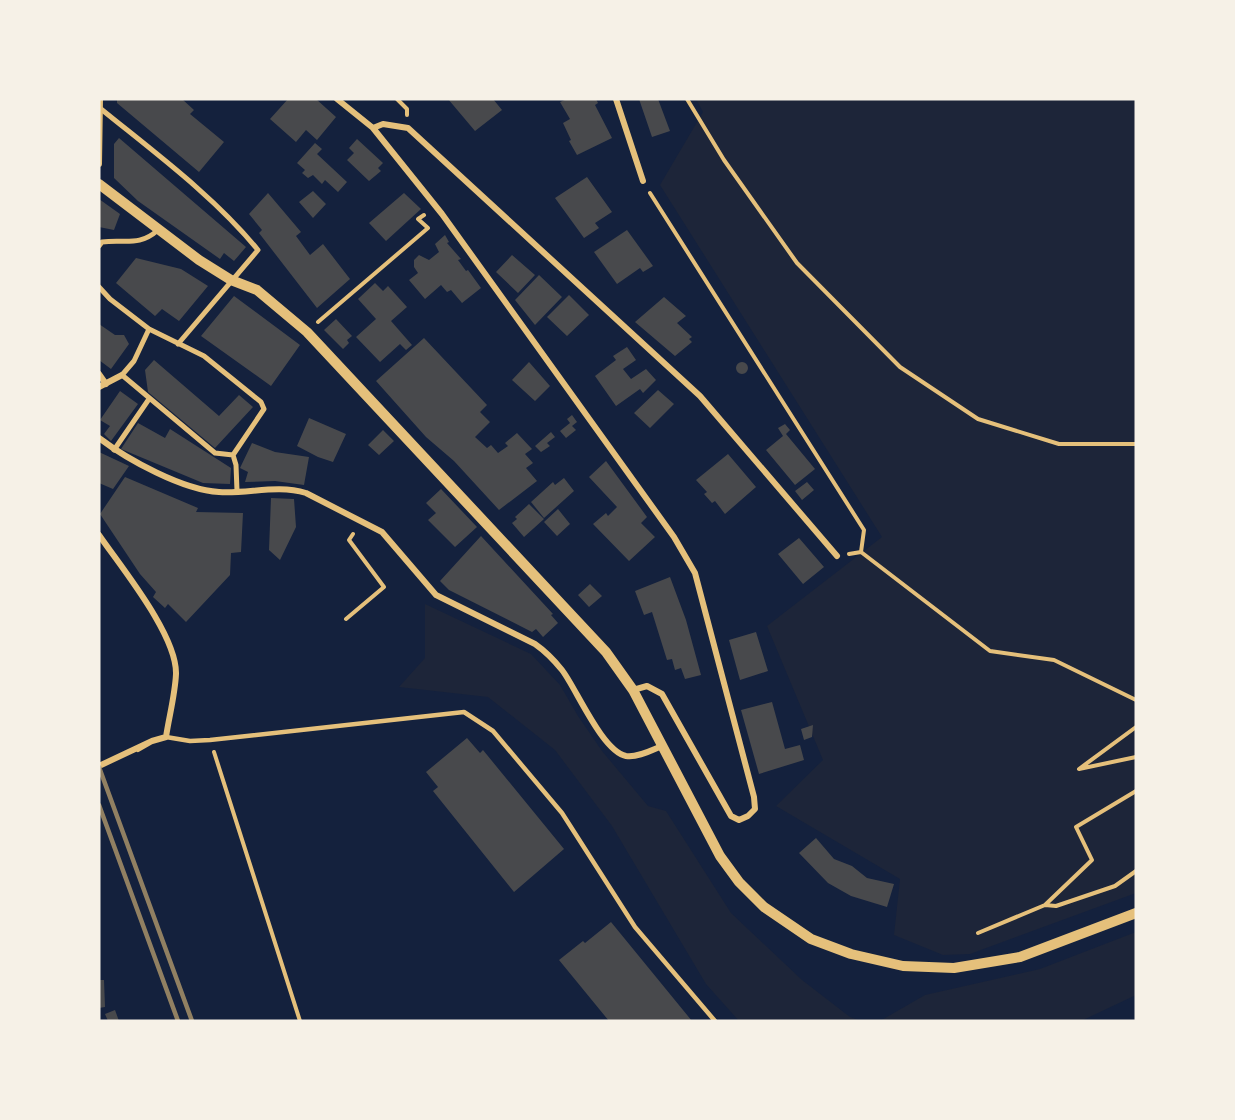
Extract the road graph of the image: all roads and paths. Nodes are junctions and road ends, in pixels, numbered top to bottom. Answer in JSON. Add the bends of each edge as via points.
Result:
{"nodes":[{"id":1,"x":100,"y":99,"type":"edge"},
{"id":2,"x":337,"y":99,"type":"edge"},
{"id":3,"x":616,"y":99,"type":"edge"},
{"id":4,"x":687,"y":99,"type":"edge"},
{"id":5,"x":101,"y":109,"type":"junction"},
{"id":6,"x":373,"y":128,"type":"junction"},
{"id":7,"x":99,"y":164,"type":"edge"},
{"id":8,"x":643,"y":182,"type":"joint"},
{"id":9,"x":99,"y":184,"type":"edge"},
{"id":10,"x":442,"y":214,"type":"junction"},
{"id":11,"x":158,"y":230,"type":"junction"},
{"id":12,"x":99,"y":246,"type":"edge"},
{"id":13,"x":231,"y":279,"type":"junction"},
{"id":14,"x":99,"y":287,"type":"edge"},
{"id":15,"x":149,"y":329,"type":"junction"},
{"id":16,"x":307,"y":332,"type":"junction"},
{"id":17,"x":178,"y":344,"type":"junction"},
{"id":18,"x":99,"y":374,"type":"edge"},
{"id":19,"x":122,"y":375,"type":"junction"},
{"id":20,"x":106,"y":384,"type":"junction"},
{"id":21,"x":99,"y":387,"type":"edge"},
{"id":22,"x":149,"y":399,"type":"junction"},
{"id":23,"x":99,"y":438,"type":"edge"},
{"id":24,"x":1136,"y":444,"type":"edge"},
{"id":25,"x":114,"y":450,"type":"junction"},
{"id":26,"x":233,"y":455,"type":"junction"},
{"id":27,"x":237,"y":491,"type":"junction"},
{"id":28,"x":99,"y":535,"type":"edge"},
{"id":29,"x":349,"y":540,"type":"dead end"},
{"id":30,"x":861,"y":552,"type":"junction"},
{"id":31,"x":837,"y":556,"type":"joint"},
{"id":32,"x":346,"y":619,"type":"dead end"},
{"id":33,"x":633,"y":690,"type":"junction"},
{"id":34,"x":1136,"y":700,"type":"edge"},
{"id":35,"x":1136,"y":727,"type":"edge"},
{"id":36,"x":166,"y":737,"type":"junction"},
{"id":37,"x":210,"y":740,"type":"junction"},
{"id":38,"x":152,"y":741,"type":"junction"},
{"id":39,"x":662,"y":746,"type":"junction"},
{"id":40,"x":138,"y":749,"type":"dead end"},
{"id":41,"x":1136,"y":757,"type":"edge"},
{"id":42,"x":99,"y":766,"type":"edge"},
{"id":43,"x":1136,"y":791,"type":"edge"},
{"id":44,"x":1136,"y":871,"type":"edge"},
{"id":45,"x":1045,"y":905,"type":"junction"},
{"id":46,"x":1136,"y":913,"type":"edge"},
{"id":47,"x":978,"y":933,"type":"dead end"},
{"id":48,"x":300,"y":1021,"type":"edge"},
{"id":49,"x":715,"y":1021,"type":"edge"}],
"edges":[{"from":1,"to":5,"type":"street"},
{"from":2,"to":6,"type":"street"},
{"from":3,"to":8,"type":"street"},
{"from":4,"to":24,"type":"path","via":[[724,160],[797,263],[900,367],[978,419],[1059,444]]},
{"from":5,"to":7,"type":"street"},
{"from":5,"to":13,"type":"street","via":[[238,226],[258,250]]},
{"from":6,"to":10,"type":"street"},
{"from":6,"to":31,"type":"street","via":[[383,124],[408,128],[700,396]]},
{"from":8,"to":30,"type":"path","via":[[864,530]]},
{"from":9,"to":11,"type":"street"},
{"from":10,"to":16,"type":"path","via":[[435,220],[428,212],[418,219],[428,228]]},
{"from":10,"to":33,"type":"street","via":[[674,537],[695,573],[754,797],[755,809],[748,816],[739,820],[731,816],[662,694],[647,686]]},
{"from":11,"to":12,"type":"street","via":[[148,239],[102,242]]},
{"from":11,"to":13,"type":"street"},
{"from":13,"to":16,"type":"street","via":[[257,290]]},
{"from":13,"to":17,"type":"street"},
{"from":14,"to":15,"type":"street"},
{"from":15,"to":17,"type":"street"},
{"from":15,"to":19,"type":"street","via":[[134,361]]},
{"from":16,"to":33,"type":"street","via":[[606,652]]},
{"from":17,"to":26,"type":"street","via":[[204,356],[261,402],[264,409]]},
{"from":18,"to":20,"type":"street"},
{"from":19,"to":20,"type":"street"},
{"from":19,"to":22,"type":"street"},
{"from":20,"to":21,"type":"street"},
{"from":22,"to":25,"type":"street"},
{"from":22,"to":26,"type":"street","via":[[215,453]]},
{"from":23,"to":25,"type":"street"},
{"from":25,"to":27,"type":"street","via":[[153,471],[199,488]]},
{"from":26,"to":27,"type":"street"},
{"from":27,"to":39,"type":"street","via":[[293,489],[382,532],[436,595],[547,653],[563,671],[596,727],[616,749],[626,756]]},
{"from":28,"to":36,"type":"street","via":[[171,646],[176,673]]},
{"from":29,"to":32,"type":"path","via":[[384,587]]},
{"from":30,"to":31,"type":"path"},
{"from":30,"to":34,"type":"path","via":[[990,651],[1054,660]]},
{"from":33,"to":39,"type":"street"},
{"from":35,"to":41,"type":"path","via":[[1079,769]]},
{"from":36,"to":37,"type":"lane"},
{"from":36,"to":38,"type":"street"},
{"from":37,"to":48,"type":"path"},
{"from":37,"to":49,"type":"lane","via":[[464,712],[493,731],[562,813],[635,927]]},
{"from":38,"to":40,"type":"street"},
{"from":38,"to":42,"type":"street"},
{"from":39,"to":46,"type":"street","via":[[720,856],[739,882],[764,907],[811,939],[851,954],[903,966],[954,968],[988,964],[1020,957]]},
{"from":43,"to":45,"type":"path","via":[[1076,827],[1092,860]]},
{"from":44,"to":45,"type":"path","via":[[1114,886],[1056,906]]},
{"from":45,"to":47,"type":"path"}]}
